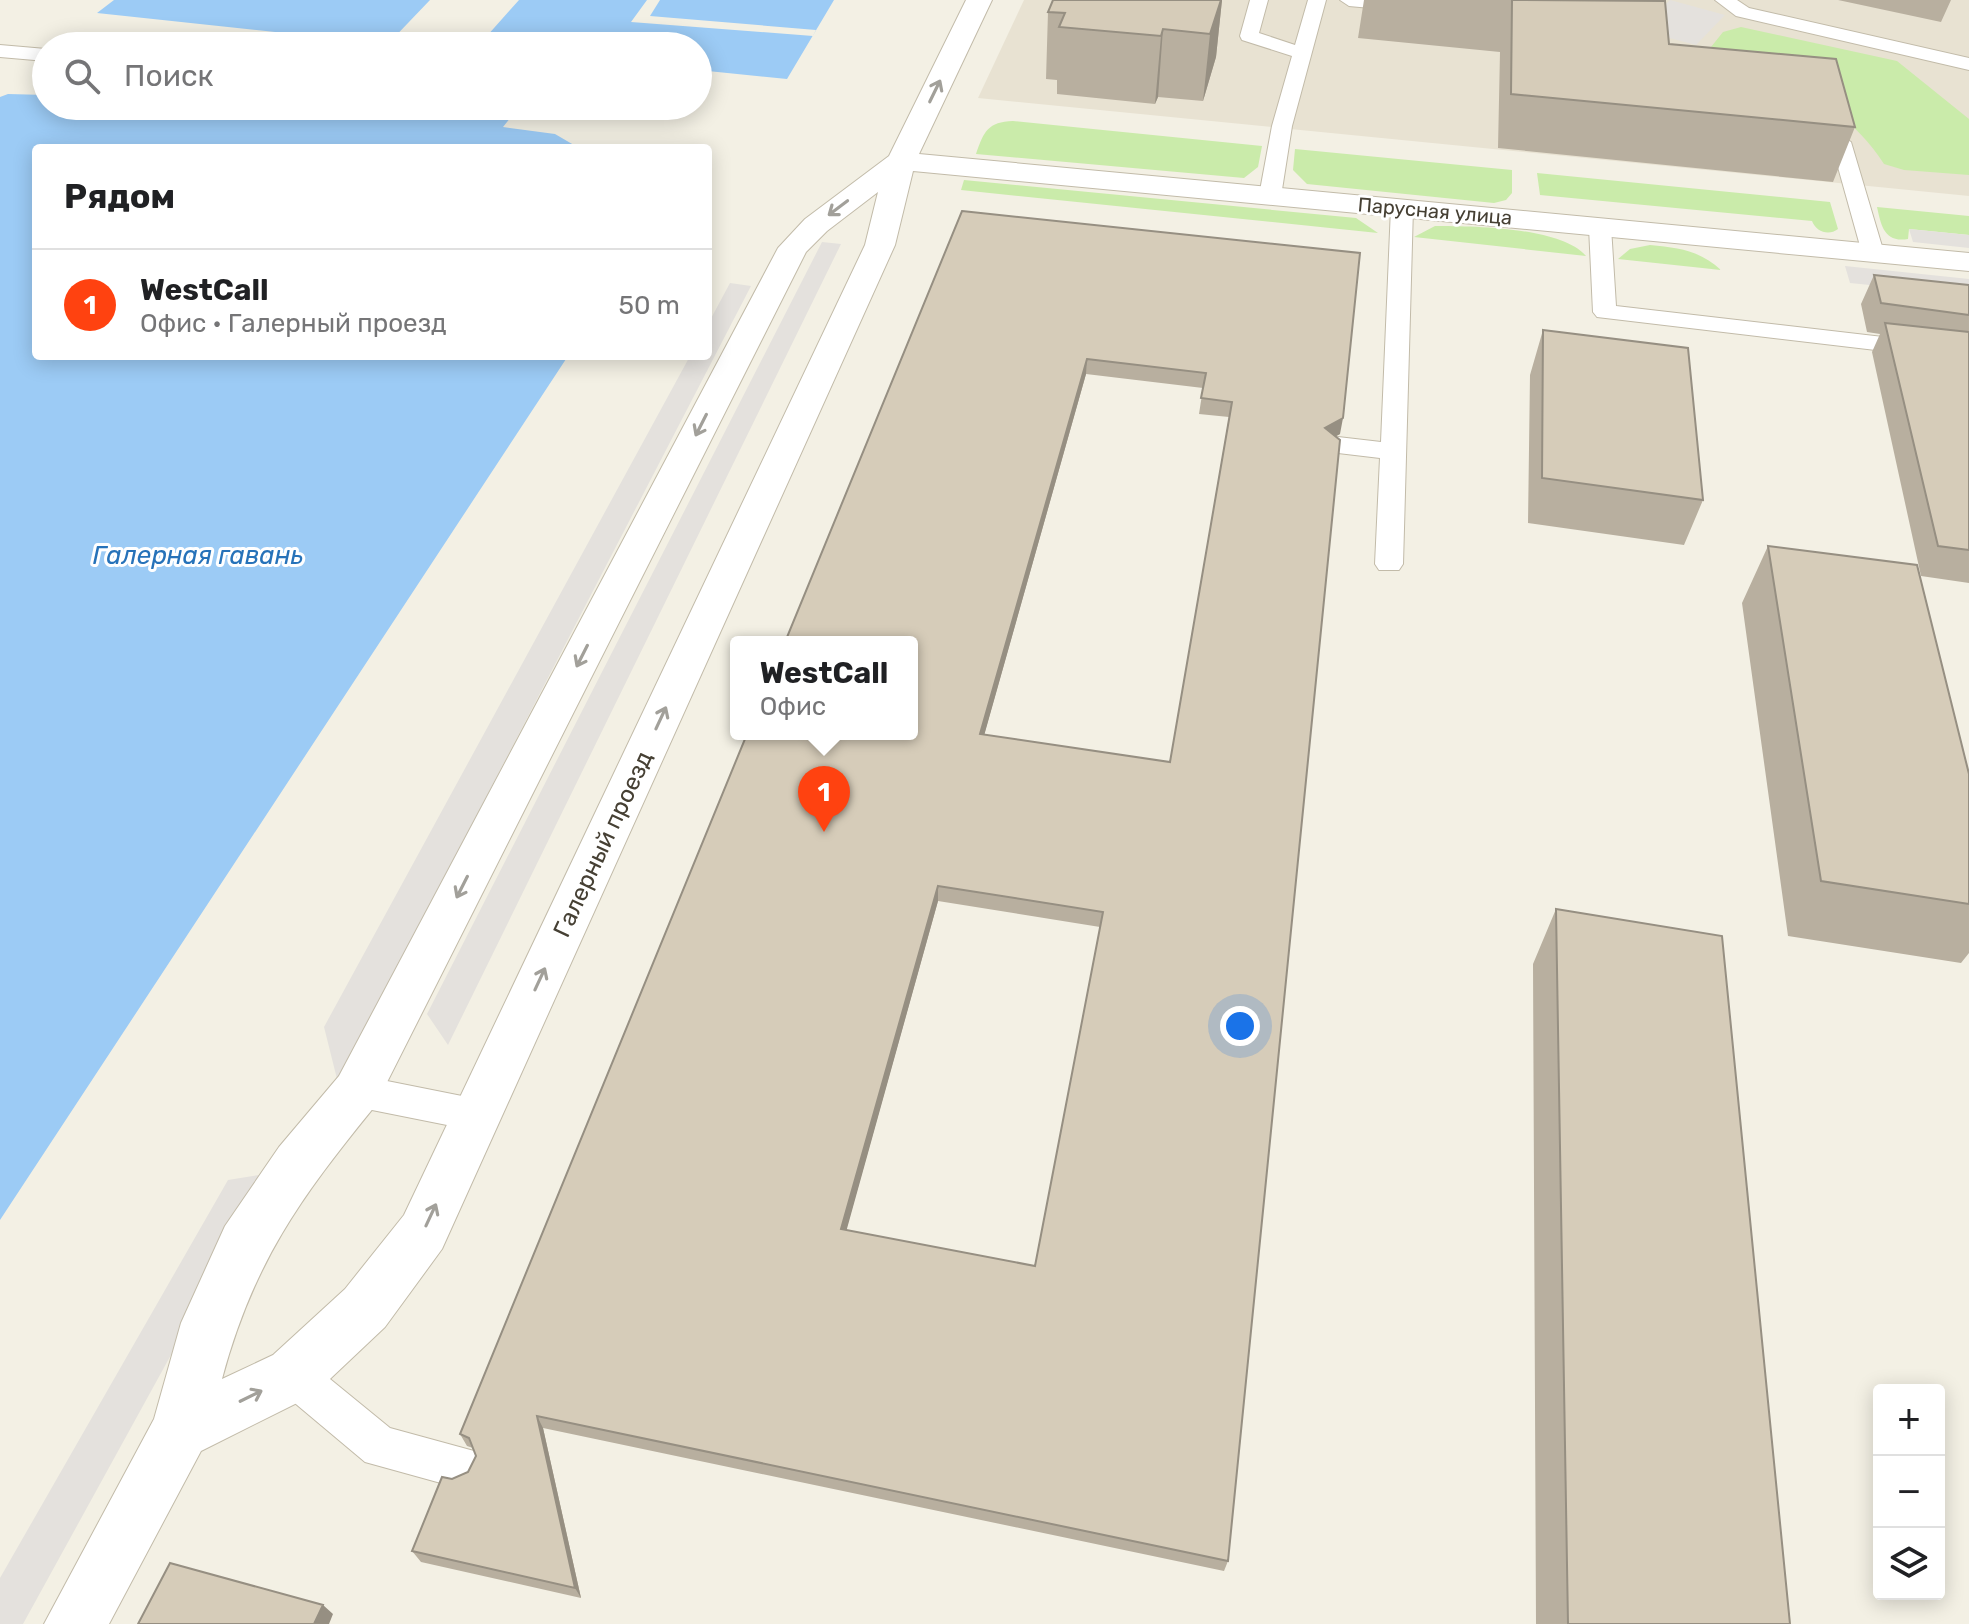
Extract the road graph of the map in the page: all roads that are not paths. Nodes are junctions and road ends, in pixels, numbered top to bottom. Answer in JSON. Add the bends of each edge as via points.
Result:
{"nodes":[{"id":1,"x":979,"y":0,"type":"edge"},
{"id":2,"x":1259,"y":0,"type":"edge"},
{"id":3,"x":1317,"y":0,"type":"edge"},
{"id":4,"x":1349,"y":0,"type":"edge"},
{"id":5,"x":1436,"y":0,"type":"edge"},
{"id":6,"x":1724,"y":0,"type":"edge"},
{"id":7,"x":0,"y":51,"type":"edge"},
{"id":8,"x":32,"y":54,"type":"edge"},
{"id":9,"x":1304,"y":54,"type":"junction"},
{"id":10,"x":1963,"y":72,"type":"edge"},
{"id":11,"x":1841,"y":142,"type":"edge"},
{"id":12,"x":901,"y":161,"type":"junction"},
{"id":13,"x":1270,"y":196,"type":"junction"},
{"id":14,"x":1402,"y":208,"type":"junction"},
{"id":15,"x":1600,"y":227,"type":"junction"},
{"id":16,"x":1873,"y":253,"type":"junction"},
{"id":17,"x":1969,"y":262,"type":"edge"},
{"id":18,"x":1969,"y":354,"type":"edge"},
{"id":19,"x":1338,"y":445,"type":"edge"},
{"id":20,"x":1393,"y":452,"type":"junction"},
{"id":21,"x":1389,"y":564,"type":"dead end"},
{"id":22,"x":357,"y":1091,"type":"junction"},
{"id":23,"x":477,"y":1115,"type":"junction"},
{"id":24,"x":293,"y":1375,"type":"junction"},
{"id":25,"x":180,"y":1430,"type":"junction"},
{"id":26,"x":459,"y":1466,"type":"dead end"},
{"id":27,"x":75,"y":1624,"type":"edge"}],
"edges":[{"from":12,"to":1,"type":"street","name":"Галерный проезд","one_way":true},
{"from":2,"to":9,"type":"lane","via":[[1249,36]]},
{"from":3,"to":9,"type":"lane"},
{"from":4,"to":5,"type":"lane","via":[[1435,8]]},
{"from":6,"to":10,"type":"lane","via":[[1743,12],[1924,54]]},
{"from":7,"to":8,"type":"lane"},
{"from":9,"to":13,"type":"lane","via":[[1282,126]]},
{"from":11,"to":16,"type":"lane"},
{"from":12,"to":13,"type":"street","name":"Парусная улица"},
{"from":12,"to":22,"type":"street","name":"Галерный проезд","one_way":true,"via":[[793,248]]},
{"from":23,"to":12,"type":"street","name":"Галерный проезд","one_way":true,"via":[[880,245]]},
{"from":13,"to":14,"type":"street","name":"Парусная улица"},
{"from":14,"to":15,"type":"street","name":"Парусная улица"},
{"from":14,"to":20,"type":"lane"},
{"from":15,"to":16,"type":"street","name":"Парусная улица"},
{"from":15,"to":18,"type":"lane","via":[[1605,312]]},
{"from":16,"to":17,"type":"street","name":"Парусная улица"},
{"from":19,"to":20,"type":"lane"},
{"from":20,"to":21,"type":"lane"},
{"from":22,"to":23,"type":"lane"},
{"from":22,"to":25,"type":"street","name":"Галерный проезд","via":[[297,1163],[244,1244],[209,1323]]},
{"from":24,"to":23,"type":"street","name":"Галерный проезд","one_way":true,"via":[[365,1308],[423,1232]]},
{"from":25,"to":24,"type":"street","name":"Галерный проезд","one_way":true},
{"from":24,"to":26,"type":"lane","via":[[380,1447]]},
{"from":25,"to":27,"type":"street","name":"Галерный проезд"}]}
